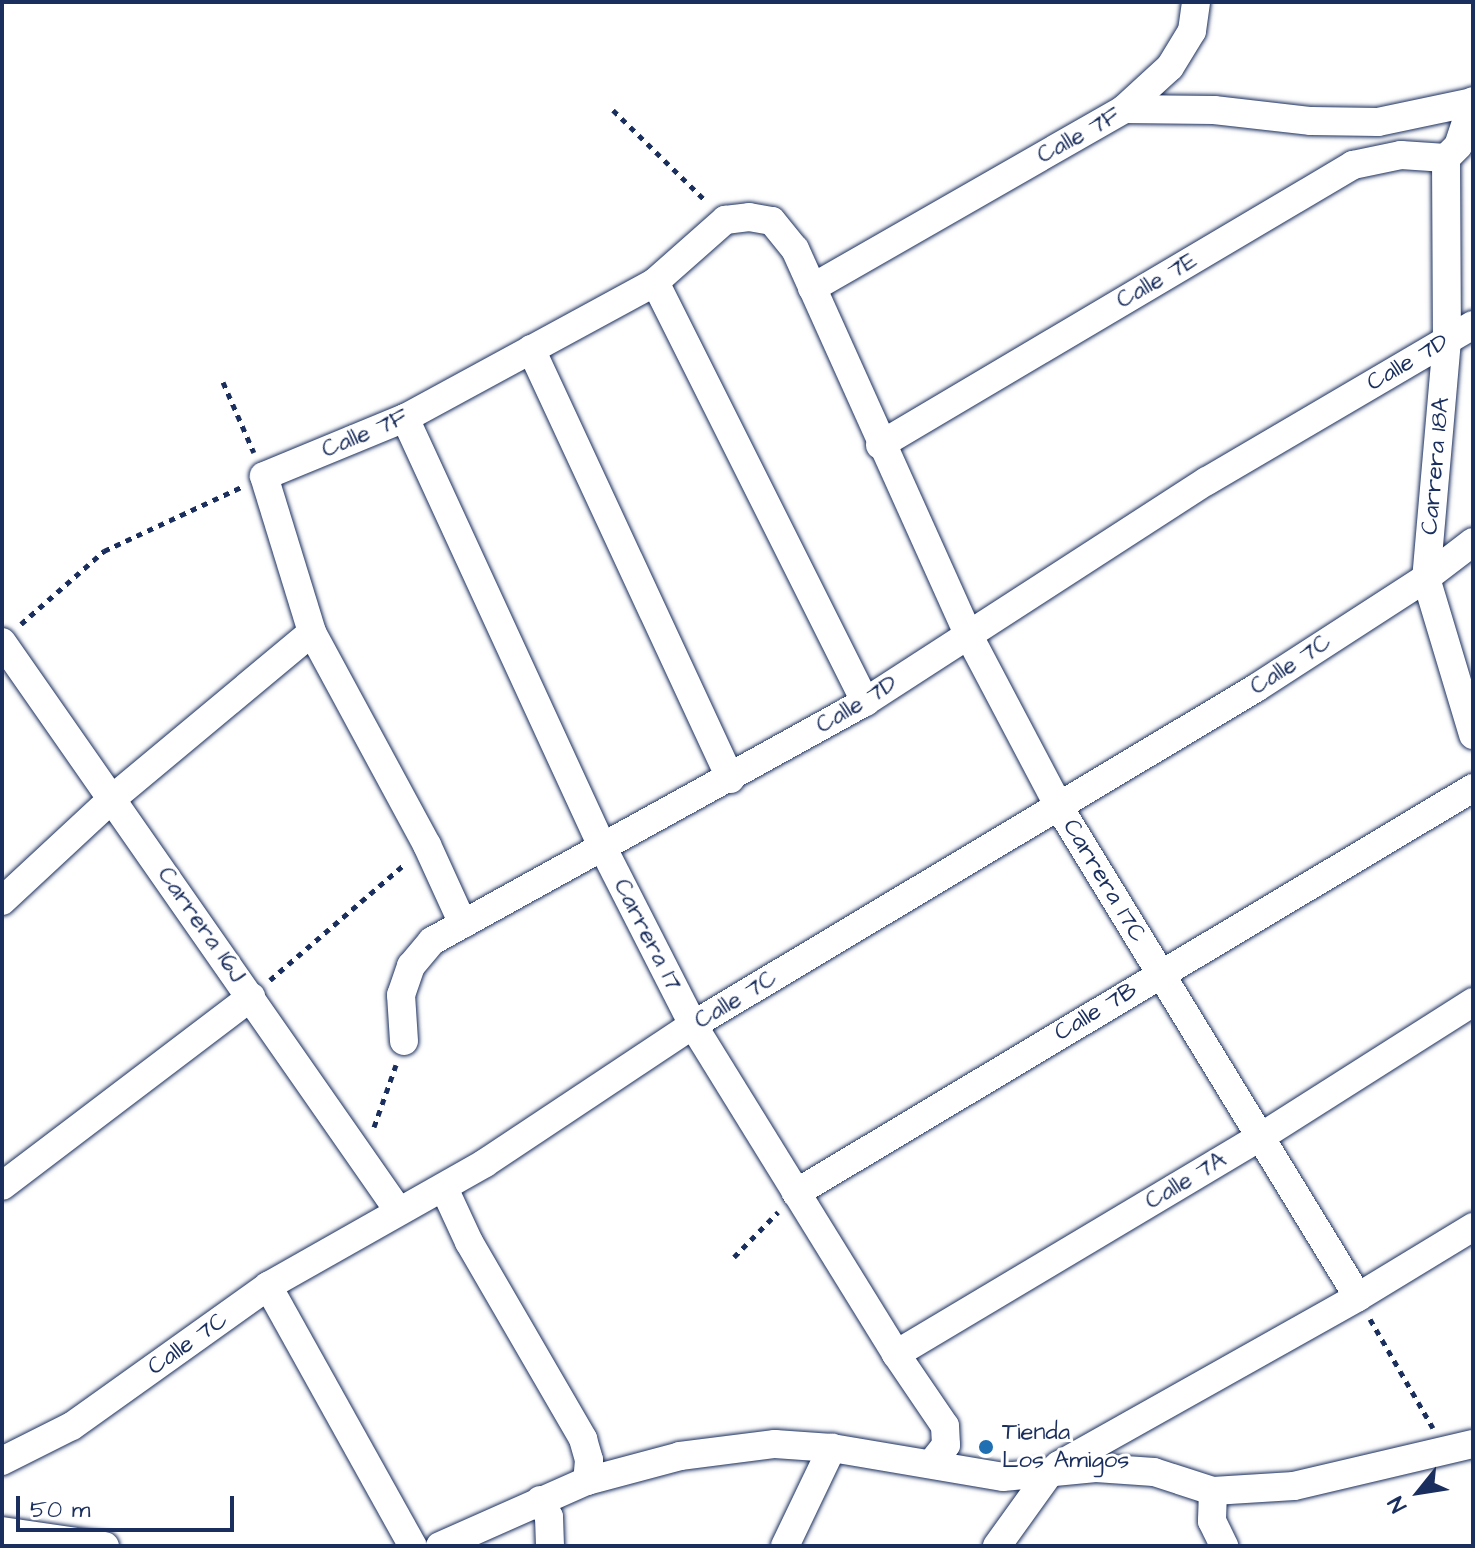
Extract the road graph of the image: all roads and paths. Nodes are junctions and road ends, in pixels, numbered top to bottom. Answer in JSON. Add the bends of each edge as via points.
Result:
{"nodes":[{"id":1,"x":1196,"y":2,"type":"edge"},
{"id":2,"x":1473,"y":102,"type":"edge"},
{"id":3,"x":1124,"y":109,"type":"junction"},
{"id":4,"x":613,"y":110,"type":"dead end"},
{"id":5,"x":1446,"y":158,"type":"junction"},
{"id":6,"x":725,"y":220,"type":"junction"},
{"id":7,"x":655,"y":282,"type":"junction"},
{"id":8,"x":812,"y":288,"type":"junction"},
{"id":9,"x":1473,"y":325,"type":"edge"},
{"id":10,"x":1447,"y":340,"type":"junction"},
{"id":11,"x":531,"y":349,"type":"junction"},
{"id":12,"x":223,"y":382,"type":"dead end"},
{"id":13,"x":405,"y":418,"type":"junction"},
{"id":14,"x":880,"y":445,"type":"junction"},
{"id":15,"x":264,"y":476,"type":"junction"},
{"id":16,"x":1473,"y":542,"type":"edge"},
{"id":17,"x":1426,"y":578,"type":"junction"},
{"id":18,"x":312,"y":632,"type":"junction"},
{"id":19,"x":8,"y":636,"type":"edge"},
{"id":20,"x":969,"y":636,"type":"junction"},
{"id":21,"x":865,"y":702,"type":"junction"},
{"id":22,"x":1473,"y":735,"type":"edge"},
{"id":23,"x":731,"y":779,"type":"junction"},
{"id":24,"x":1473,"y":788,"type":"edge"},
{"id":25,"x":113,"y":798,"type":"junction"},
{"id":26,"x":1059,"y":807,"type":"junction"},
{"id":27,"x":427,"y":845,"type":"junction"},
{"id":28,"x":603,"y":848,"type":"junction"},
{"id":29,"x":2,"y":901,"type":"edge"},
{"id":30,"x":463,"y":924,"type":"junction"},
{"id":31,"x":1160,"y":974,"type":"junction"},
{"id":32,"x":251,"y":997,"type":"junction"},
{"id":33,"x":1473,"y":1002,"type":"edge"},
{"id":34,"x":693,"y":1025,"type":"junction"},
{"id":35,"x":404,"y":1041,"type":"joint"},
{"id":36,"x":1259,"y":1138,"type":"junction"},
{"id":37,"x":362,"y":1162,"type":"junction"},
{"id":38,"x":2,"y":1186,"type":"edge"},
{"id":39,"x":444,"y":1188,"type":"junction"},
{"id":40,"x":796,"y":1193,"type":"junction"},
{"id":41,"x":398,"y":1210,"type":"junction"},
{"id":42,"x":1473,"y":1227,"type":"edge"},
{"id":43,"x":734,"y":1257,"type":"dead end"},
{"id":44,"x":268,"y":1286,"type":"junction"},
{"id":45,"x":1358,"y":1297,"type":"junction"},
{"id":46,"x":896,"y":1354,"type":"junction"},
{"id":47,"x":1473,"y":1444,"type":"edge"},
{"id":48,"x":832,"y":1448,"type":"junction"},
{"id":49,"x":1444,"y":1448,"type":"junction"},
{"id":50,"x":2,"y":1461,"type":"edge"},
{"id":51,"x":931,"y":1464,"type":"junction"},
{"id":52,"x":1048,"y":1475,"type":"junction"},
{"id":53,"x":587,"y":1481,"type":"junction"},
{"id":54,"x":1213,"y":1491,"type":"junction"},
{"id":55,"x":540,"y":1500,"type":"junction"},
{"id":56,"x":2,"y":1531,"type":"edge"},
{"id":57,"x":105,"y":1546,"type":"edge"},
{"id":58,"x":413,"y":1546,"type":"edge"},
{"id":59,"x":440,"y":1546,"type":"edge"},
{"id":60,"x":550,"y":1546,"type":"edge"},
{"id":61,"x":785,"y":1546,"type":"edge"},
{"id":62,"x":997,"y":1546,"type":"edge"},
{"id":63,"x":1224,"y":1546,"type":"edge"}],
"edges":[{"from":1,"to":3,"type":"street","via":[[1192,31],[1170,67]]},
{"from":2,"to":3,"type":"street","name":"Calle 7F","via":[[1378,122]]},
{"from":2,"to":5,"type":"street","via":[[1458,146]]},
{"from":3,"to":8,"type":"street","name":"Calle 7F"},
{"from":4,"to":6,"type":"path"},
{"from":5,"to":10,"type":"street","name":"Carrera 18A"},
{"from":5,"to":14,"type":"street","name":"Calle 7E","via":[[1401,155],[1353,165]]},
{"from":6,"to":7,"type":"street","name":"Calle 7F"},
{"from":6,"to":8,"type":"street","name":"Carrera 17C","via":[[772,221],[795,249]]},
{"from":7,"to":11,"type":"street","name":"Calle 7F"},
{"from":7,"to":21,"type":"street"},
{"from":8,"to":14,"type":"street","name":"Carrera 17C"},
{"from":9,"to":10,"type":"street","name":"Calle 7D"},
{"from":10,"to":17,"type":"street","name":"Carrera 18A"},
{"from":10,"to":20,"type":"street","name":"Calle 7D","via":[[1207,481]]},
{"from":11,"to":13,"type":"street","name":"Calle 7F"},
{"from":11,"to":23,"type":"street"},
{"from":12,"to":15,"type":"path"},
{"from":13,"to":15,"type":"street","name":"Calle 7F"},
{"from":13,"to":28,"type":"street","name":"Carrera 17"},
{"from":14,"to":20,"type":"street","name":"Carrera 17C"},
{"from":15,"to":18,"type":"street"},
{"from":15,"to":19,"type":"path","via":[[104,551]]},
{"from":16,"to":17,"type":"street","name":"Calle 7C"},
{"from":17,"to":22,"type":"street","name":"Carrera 18A"},
{"from":17,"to":26,"type":"street","name":"Calle 7C"},
{"from":18,"to":25,"type":"street"},
{"from":18,"to":27,"type":"street"},
{"from":19,"to":25,"type":"street","name":"Carrera 16J"},
{"from":20,"to":21,"type":"street","name":"Calle 7D"},
{"from":20,"to":26,"type":"street","name":"Carrera 17C"},
{"from":21,"to":23,"type":"street","name":"Calle 7D"},
{"from":23,"to":28,"type":"street","name":"Calle 7D"},
{"from":24,"to":31,"type":"street","name":"Calle 7B"},
{"from":25,"to":29,"type":"street"},
{"from":25,"to":32,"type":"street","name":"Carrera 16J"},
{"from":26,"to":31,"type":"street","name":"Carrera 17C"},
{"from":26,"to":34,"type":"street","name":"Calle 7C"},
{"from":27,"to":30,"type":"street"},
{"from":27,"to":32,"type":"path"},
{"from":28,"to":30,"type":"street","name":"Calle 7D"},
{"from":28,"to":34,"type":"street","name":"Carrera 17"},
{"from":30,"to":35,"type":"street","name":"Calle 7D","via":[[432,941],[411,966],[401,995]]},
{"from":31,"to":36,"type":"street","name":"Carrera 17C"},
{"from":31,"to":40,"type":"street","name":"Calle 7B"},
{"from":32,"to":37,"type":"street","name":"Carrera 16J"},
{"from":32,"to":38,"type":"street"},
{"from":33,"to":36,"type":"street","name":"Calle 7A"},
{"from":34,"to":39,"type":"street","name":"Calle 7C"},
{"from":34,"to":40,"type":"street","name":"Carrera 17"},
{"from":35,"to":37,"type":"path"},
{"from":36,"to":45,"type":"street","name":"Carrera 17C"},
{"from":36,"to":46,"type":"street","name":"Calle 7A"},
{"from":37,"to":41,"type":"street","name":"Carrera 16J"},
{"from":39,"to":41,"type":"street","name":"Calle 7C"},
{"from":39,"to":53,"type":"street","via":[[469,1242],[583,1439]]},
{"from":40,"to":43,"type":"path"},
{"from":40,"to":46,"type":"street","name":"Carrera 17"},
{"from":41,"to":44,"type":"street","name":"Calle 7C"},
{"from":42,"to":45,"type":"street"},
{"from":44,"to":50,"type":"street","name":"Calle 7C","via":[[72,1426]]},
{"from":44,"to":58,"type":"street"},
{"from":45,"to":49,"type":"path"},
{"from":45,"to":52,"type":"street","via":[[1076,1454]]},
{"from":46,"to":51,"type":"street","name":"Carrera 17","via":[[945,1426],[946,1445]]},
{"from":47,"to":49,"type":"street"},
{"from":48,"to":51,"type":"street"},
{"from":48,"to":53,"type":"street","via":[[775,1444],[680,1456]]},
{"from":48,"to":61,"type":"street"},
{"from":49,"to":54,"type":"street","via":[[1294,1486]]},
{"from":51,"to":52,"type":"street","via":[[1003,1477]]},
{"from":52,"to":54,"type":"street","via":[[1096,1468],[1154,1472]]},
{"from":52,"to":62,"type":"street"},
{"from":53,"to":55,"type":"street"},
{"from":54,"to":63,"type":"street","via":[[1212,1521]]},
{"from":55,"to":59,"type":"street"},
{"from":55,"to":60,"type":"street","via":[[549,1517]]},
{"from":56,"to":57,"type":"street"}]}
